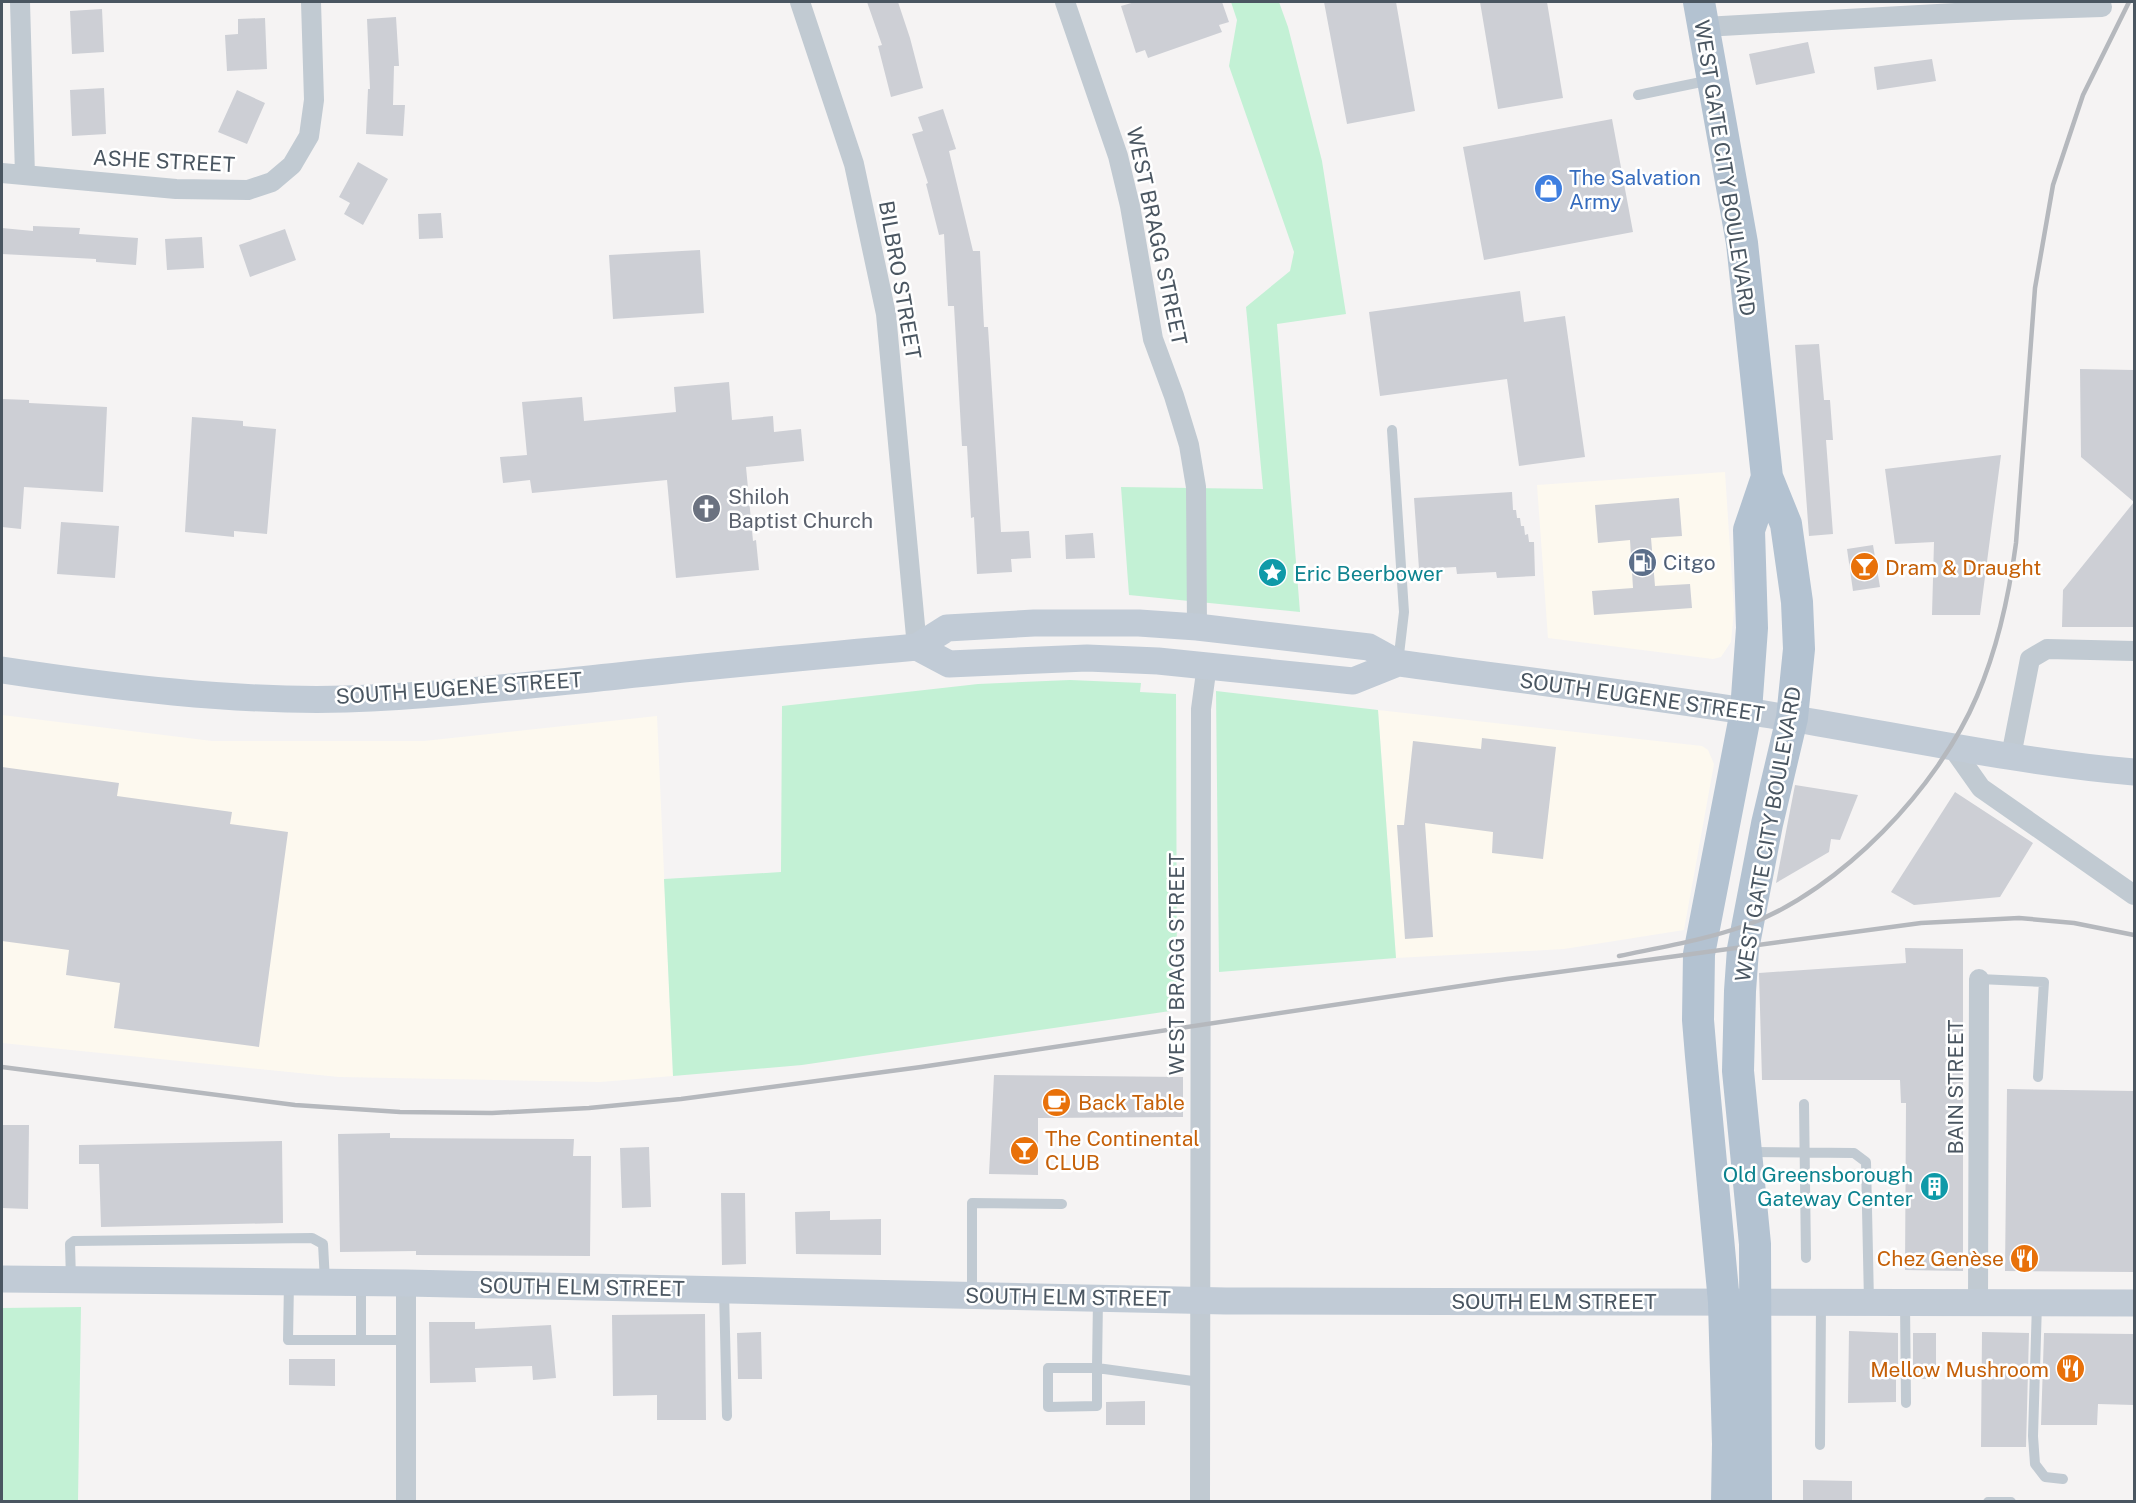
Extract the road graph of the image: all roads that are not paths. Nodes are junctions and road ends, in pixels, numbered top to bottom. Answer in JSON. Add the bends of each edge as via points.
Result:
{"nodes":[{"id":1,"x":20,"y":2,"type":"edge"},
{"id":2,"x":311,"y":2,"type":"edge"},
{"id":3,"x":800,"y":2,"type":"edge"},
{"id":4,"x":1065,"y":2,"type":"edge"},
{"id":5,"x":2093,"y":5,"type":"edge"},
{"id":6,"x":2009,"y":6,"type":"edge"},
{"id":7,"x":1701,"y":14,"type":"edge"},
{"id":8,"x":1713,"y":79,"type":"junction"},
{"id":9,"x":1638,"y":95,"type":"dead end"},
{"id":10,"x":2,"y":173,"type":"edge"},
{"id":11,"x":25,"y":175,"type":"junction"},
{"id":12,"x":1392,"y":430,"type":"dead end"},
{"id":13,"x":1767,"y":477,"type":"junction"},
{"id":14,"x":1197,"y":627,"type":"junction"},
{"id":15,"x":917,"y":647,"type":"junction"},
{"id":16,"x":2134,"y":651,"type":"edge"},
{"id":17,"x":1398,"y":663,"type":"junction"},
{"id":18,"x":1207,"y":665,"type":"junction"},
{"id":19,"x":2,"y":669,"type":"edge"},
{"id":20,"x":1746,"y":711,"type":"junction"},
{"id":21,"x":1792,"y":718,"type":"junction"},
{"id":22,"x":1952,"y":747,"type":"junction"},
{"id":23,"x":2011,"y":756,"type":"junction"},
{"id":24,"x":2134,"y":772,"type":"edge"},
{"id":25,"x":2134,"y":895,"type":"edge"},
{"id":26,"x":1979,"y":979,"type":"joint"},
{"id":27,"x":2038,"y":1077,"type":"dead end"},
{"id":28,"x":1804,"y":1104,"type":"dead end"},
{"id":29,"x":1746,"y":1152,"type":"junction"},
{"id":30,"x":1805,"y":1153,"type":"junction"},
{"id":31,"x":1062,"y":1204,"type":"dead end"},
{"id":32,"x":1806,"y":1258,"type":"dead end"},
{"id":33,"x":2,"y":1279,"type":"edge"},
{"id":34,"x":72,"y":1280,"type":"junction"},
{"id":35,"x":289,"y":1282,"type":"junction"},
{"id":36,"x":325,"y":1283,"type":"junction"},
{"id":37,"x":361,"y":1283,"type":"junction"},
{"id":38,"x":406,"y":1283,"type":"junction"},
{"id":39,"x":724,"y":1290,"type":"junction"},
{"id":40,"x":972,"y":1295,"type":"junction"},
{"id":41,"x":1098,"y":1298,"type":"junction"},
{"id":42,"x":1200,"y":1300,"type":"junction"},
{"id":43,"x":1724,"y":1302,"type":"junction"},
{"id":44,"x":1756,"y":1302,"type":"junction"},
{"id":45,"x":1821,"y":1302,"type":"junction"},
{"id":46,"x":1869,"y":1302,"type":"junction"},
{"id":47,"x":1905,"y":1302,"type":"junction"},
{"id":48,"x":2037,"y":1302,"type":"junction"},
{"id":49,"x":1978,"y":1303,"type":"junction"},
{"id":50,"x":2134,"y":1303,"type":"edge"},
{"id":51,"x":361,"y":1340,"type":"junction"},
{"id":52,"x":406,"y":1340,"type":"junction"},
{"id":53,"x":1097,"y":1368,"type":"junction"},
{"id":54,"x":1200,"y":1382,"type":"junction"},
{"id":55,"x":1906,"y":1403,"type":"dead end"},
{"id":56,"x":727,"y":1416,"type":"dead end"},
{"id":57,"x":1820,"y":1445,"type":"dead end"},
{"id":58,"x":2063,"y":1479,"type":"dead end"},
{"id":59,"x":406,"y":1502,"type":"edge"},
{"id":60,"x":1200,"y":1502,"type":"edge"},
{"id":61,"x":1727,"y":1502,"type":"edge"},
{"id":62,"x":1756,"y":1502,"type":"edge"},
{"id":63,"x":1988,"y":1502,"type":"edge"},
{"id":64,"x":2011,"y":1502,"type":"edge"}],
"edges":[{"from":1,"to":11,"type":"street"},
{"from":2,"to":11,"type":"street","name":"ASHE STREET","via":[[314,100],[309,136],[292,165],[272,182],[248,190],[176,189]]},
{"from":3,"to":15,"type":"street","name":"BILBRO STREET","via":[[854,164],[886,314]]},
{"from":4,"to":14,"type":"street","name":"WEST BRAGG STREET","via":[[1118,156],[1153,339],[1189,445],[1196,488]]},
{"from":5,"to":6,"type":"street"},
{"from":6,"to":7,"type":"street"},
{"from":7,"to":8,"type":"main road","name":"WEST GATE CITY BOULEVARD"},
{"from":8,"to":9,"type":"lane"},
{"from":8,"to":13,"type":"main road","name":"WEST GATE CITY BOULEVARD","via":[[1742,243]]},
{"from":10,"to":11,"type":"street","name":"ASHE STREET"},
{"from":12,"to":17,"type":"lane","via":[[1404,612]]},
{"from":13,"to":20,"type":"main road","name":"WEST GATE CITY BOULEVARD","via":[[1749,530],[1752,628]]},
{"from":13,"to":21,"type":"main road","name":"WEST GATE CITY BOULEVARD","via":[[1786,524],[1797,602],[1799,649]]},
{"from":14,"to":15,"type":"main road","name":"SOUTH EUGENE STREET","via":[[1078,622],[947,628]]},
{"from":14,"to":17,"type":"main road","name":"SOUTH EUGENE STREET","via":[[1369,647]]},
{"from":15,"to":18,"type":"main road","name":"SOUTH EUGENE STREET","via":[[949,664],[1087,658]]},
{"from":15,"to":19,"type":"main road","name":"SOUTH EUGENE STREET","via":[[345,699],[261,698],[142,688]]},
{"from":16,"to":23,"type":"street","via":[[2047,649],[2030,659]]},
{"from":17,"to":18,"type":"main road","name":"SOUTH EUGENE STREET","via":[[1353,681]]},
{"from":17,"to":20,"type":"main road","name":"SOUTH EUGENE STREET"},
{"from":18,"to":42,"type":"street","name":"WEST BRAGG STREET","via":[[1201,709]]},
{"from":20,"to":21,"type":"main road","name":"SOUTH EUGENE STREET"},
{"from":20,"to":43,"type":"main road","name":"WEST GATE CITY BOULEVARD","via":[[1699,954],[1701,1067]]},
{"from":21,"to":22,"type":"main road","name":"SOUTH EUGENE STREET"},
{"from":21,"to":29,"type":"main road","name":"WEST GATE CITY BOULEVARD","via":[[1743,949],[1738,1071]]},
{"from":22,"to":23,"type":"main road","name":"SOUTH EUGENE STREET"},
{"from":22,"to":25,"type":"street","via":[[1981,788]]},
{"from":23,"to":24,"type":"main road","name":"SOUTH EUGENE STREET"},
{"from":26,"to":27,"type":"lane","via":[[2044,981]]},
{"from":26,"to":49,"type":"street","name":"BAIN STREET"},
{"from":28,"to":30,"type":"lane"},
{"from":29,"to":30,"type":"lane"},
{"from":29,"to":44,"type":"main road","name":"WEST GATE CITY BOULEVARD"},
{"from":30,"to":32,"type":"lane"},
{"from":30,"to":46,"type":"lane","via":[[1854,1153],[1866,1162]]},
{"from":31,"to":40,"type":"lane","via":[[972,1203]]},
{"from":33,"to":34,"type":"main road","name":"SOUTH ELM STREET"},
{"from":34,"to":35,"type":"main road","name":"SOUTH ELM STREET"},
{"from":34,"to":36,"type":"lane","via":[[69,1250],[74,1241],[312,1238],[323,1244]]},
{"from":35,"to":36,"type":"main road","name":"SOUTH ELM STREET"},
{"from":35,"to":51,"type":"lane","via":[[288,1340]]},
{"from":36,"to":37,"type":"main road","name":"SOUTH ELM STREET"},
{"from":37,"to":38,"type":"main road","name":"SOUTH ELM STREET"},
{"from":37,"to":51,"type":"lane"},
{"from":38,"to":39,"type":"main road","name":"SOUTH ELM STREET"},
{"from":38,"to":52,"type":"street"},
{"from":39,"to":40,"type":"main road","name":"SOUTH ELM STREET"},
{"from":39,"to":56,"type":"lane"},
{"from":40,"to":41,"type":"main road","name":"SOUTH ELM STREET"},
{"from":41,"to":42,"type":"main road","name":"SOUTH ELM STREET"},
{"from":41,"to":53,"type":"lane"},
{"from":42,"to":43,"type":"main road","name":"SOUTH ELM STREET"},
{"from":42,"to":54,"type":"street","name":"WEST BRAGG STREET"},
{"from":43,"to":44,"type":"main road","name":"SOUTH ELM STREET"},
{"from":43,"to":61,"type":"main road","name":"WEST GATE CITY BOULEVARD"},
{"from":44,"to":45,"type":"main road","name":"SOUTH ELM STREET"},
{"from":44,"to":62,"type":"main road","name":"WEST GATE CITY BOULEVARD"},
{"from":45,"to":46,"type":"main road","name":"SOUTH ELM STREET"},
{"from":45,"to":57,"type":"lane"},
{"from":46,"to":47,"type":"main road","name":"SOUTH ELM STREET"},
{"from":47,"to":49,"type":"main road","name":"SOUTH ELM STREET"},
{"from":47,"to":55,"type":"lane"},
{"from":48,"to":49,"type":"main road","name":"SOUTH ELM STREET"},
{"from":48,"to":50,"type":"main road","name":"SOUTH ELM STREET"},
{"from":48,"to":58,"type":"lane","via":[[2035,1464],[2045,1477]]},
{"from":51,"to":52,"type":"lane"},
{"from":52,"to":59,"type":"street"},
{"from":53,"to":53,"type":"lane","via":[[1097,1406],[1048,1407],[1048,1368]]},
{"from":53,"to":54,"type":"lane"},
{"from":54,"to":60,"type":"street","name":"WEST BRAGG STREET"},
{"from":63,"to":64,"type":"lane"}]}
